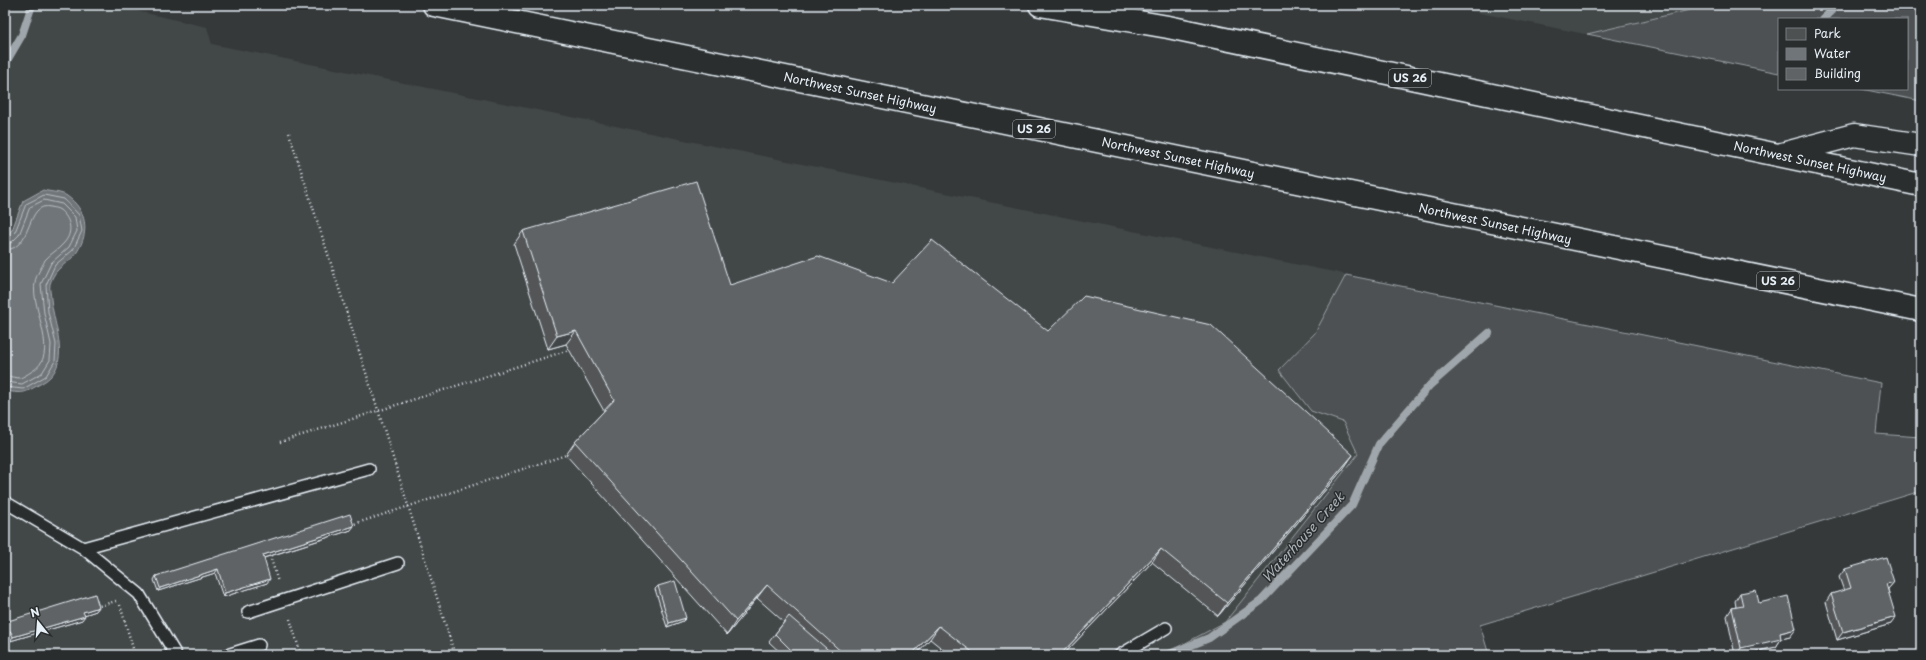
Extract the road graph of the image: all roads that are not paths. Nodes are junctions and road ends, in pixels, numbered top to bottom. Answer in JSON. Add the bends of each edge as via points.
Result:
{"nodes":[{"id":1,"x":434,"y":5,"type":"edge"},
{"id":2,"x":1040,"y":5,"type":"edge"},
{"id":3,"x":1921,"y":145,"type":"edge"},
{"id":4,"x":1778,"y":155,"type":"junction"},
{"id":5,"x":1921,"y":185,"type":"edge"},
{"id":6,"x":1921,"y":310,"type":"edge"},
{"id":7,"x":368,"y":469,"type":"dead end"},
{"id":8,"x":5,"y":502,"type":"edge"},
{"id":9,"x":83,"y":548,"type":"junction"},
{"id":10,"x":398,"y":563,"type":"dead end"},
{"id":11,"x":248,"y":612,"type":"dead end"},
{"id":12,"x":1166,"y":628,"type":"dead end"},
{"id":13,"x":259,"y":645,"type":"dead end"},
{"id":14,"x":176,"y":655,"type":"edge"},
{"id":15,"x":227,"y":655,"type":"edge"},
{"id":16,"x":1120,"y":655,"type":"edge"}],
"edges":[{"from":1,"to":6,"type":"highway","name":"Northwest Sunset Highway","number":"US 26"},
{"from":2,"to":4,"type":"highway","name":"Northwest Sunset Highway","number":"US 26","via":[[1168,27]]},
{"from":3,"to":4,"type":"highway","via":[[1854,135]]},
{"from":4,"to":5,"type":"highway","name":"Northwest Sunset Highway","number":"US 26"},
{"from":7,"to":9,"type":"lane"},
{"from":8,"to":9,"type":"lane"},
{"from":9,"to":14,"type":"lane","via":[[139,594]]},
{"from":10,"to":11,"type":"lane"},
{"from":12,"to":16,"type":"lane"},
{"from":13,"to":15,"type":"lane"}]}
